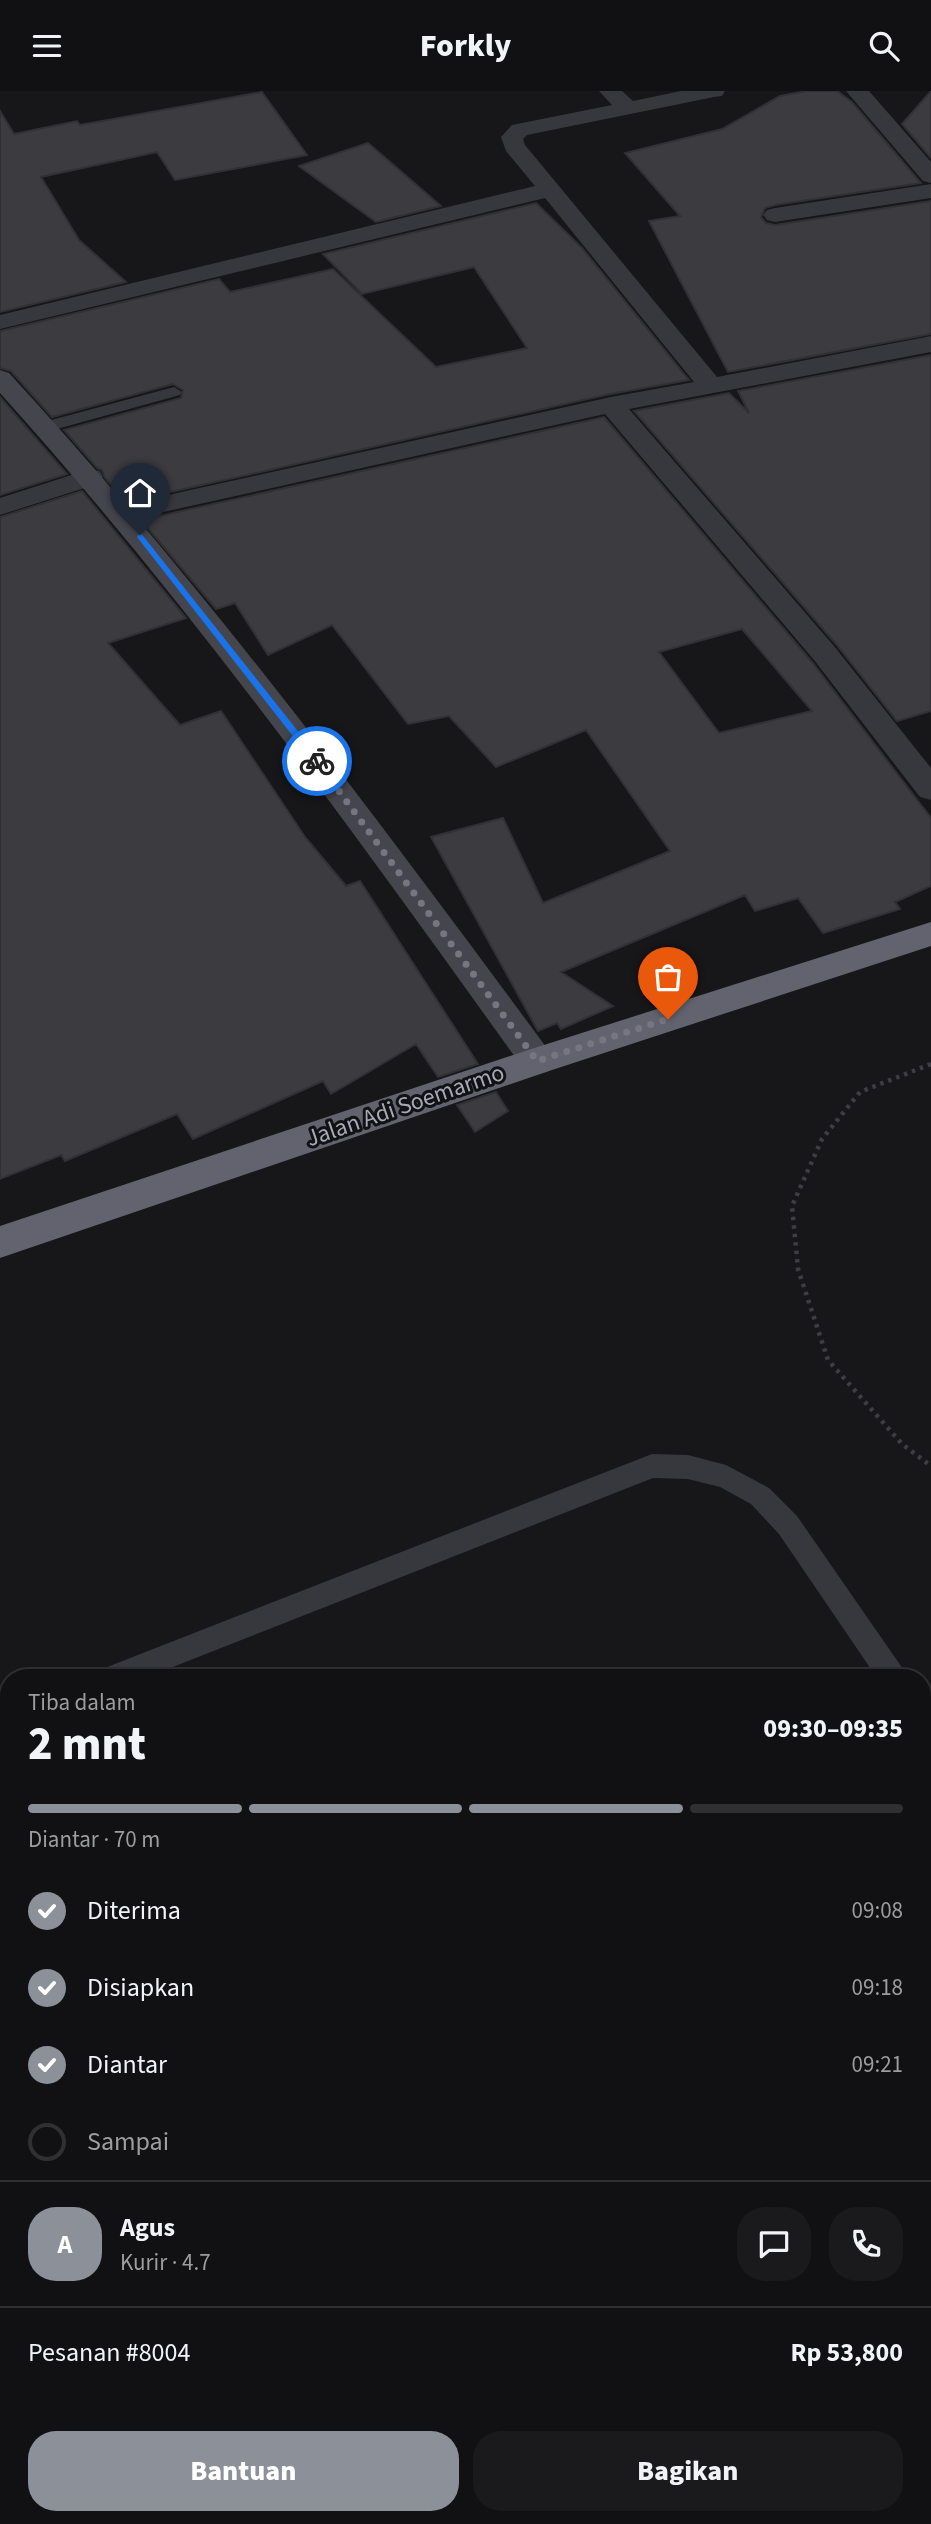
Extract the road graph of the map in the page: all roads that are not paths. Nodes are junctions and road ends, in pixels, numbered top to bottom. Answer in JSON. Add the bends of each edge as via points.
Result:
{"nodes":[{"id":1,"x":610,"y":91,"type":"edge"},
{"id":2,"x":714,"y":91,"type":"edge"},
{"id":3,"x":857,"y":91,"type":"edge"},
{"id":4,"x":628,"y":109,"type":"junction"},
{"id":5,"x":930,"y":176,"type":"edge"},
{"id":6,"x":549,"y":190,"type":"junction"},
{"id":7,"x":775,"y":215,"type":"dead end"},
{"id":8,"x":0,"y":322,"type":"edge"},
{"id":9,"x":931,"y":344,"type":"edge"},
{"id":10,"x":0,"y":378,"type":"edge"},
{"id":11,"x":710,"y":385,"type":"junction"},
{"id":12,"x":174,"y":392,"type":"dead end"},
{"id":13,"x":611,"y":405,"type":"junction"},
{"id":14,"x":46,"y":427,"type":"junction"},
{"id":15,"x":90,"y":477,"type":"junction"},
{"id":16,"x":0,"y":507,"type":"edge"},
{"id":17,"x":123,"y":513,"type":"junction"},
{"id":18,"x":931,"y":789,"type":"edge"},
{"id":19,"x":931,"y":934,"type":"edge"},
{"id":20,"x":537,"y":1061,"type":"junction"},
{"id":21,"x":0,"y":1242,"type":"edge"},
{"id":22,"x":135,"y":1669,"type":"edge"},
{"id":23,"x":887,"y":1669,"type":"edge"}],
"edges":[{"from":1,"to":4,"type":"street"},
{"from":2,"to":4,"type":"street"},
{"from":3,"to":5,"type":"street"},
{"from":4,"to":6,"type":"street","via":[[520,130],[512,137],[514,146]]},
{"from":5,"to":7,"type":"street"},
{"from":6,"to":8,"type":"street"},
{"from":6,"to":11,"type":"street"},
{"from":9,"to":11,"type":"street"},
{"from":10,"to":14,"type":"main road"},
{"from":11,"to":13,"type":"street"},
{"from":12,"to":14,"type":"lane"},
{"from":13,"to":17,"type":"street"},
{"from":13,"to":18,"type":"street","via":[[824,653]]},
{"from":14,"to":15,"type":"main road"},
{"from":15,"to":16,"type":"street"},
{"from":15,"to":17,"type":"main road"},
{"from":17,"to":20,"type":"main road","via":[[329,778]]},
{"from":19,"to":20,"type":"highway","name":"Jalan Adi Soemarmo"},
{"from":20,"to":21,"type":"highway","name":"Jalan Adi Soemarmo"},
{"from":22,"to":23,"type":"lane","via":[[652,1466],[688,1467],[726,1477],[760,1496],[788,1525]]}]}
